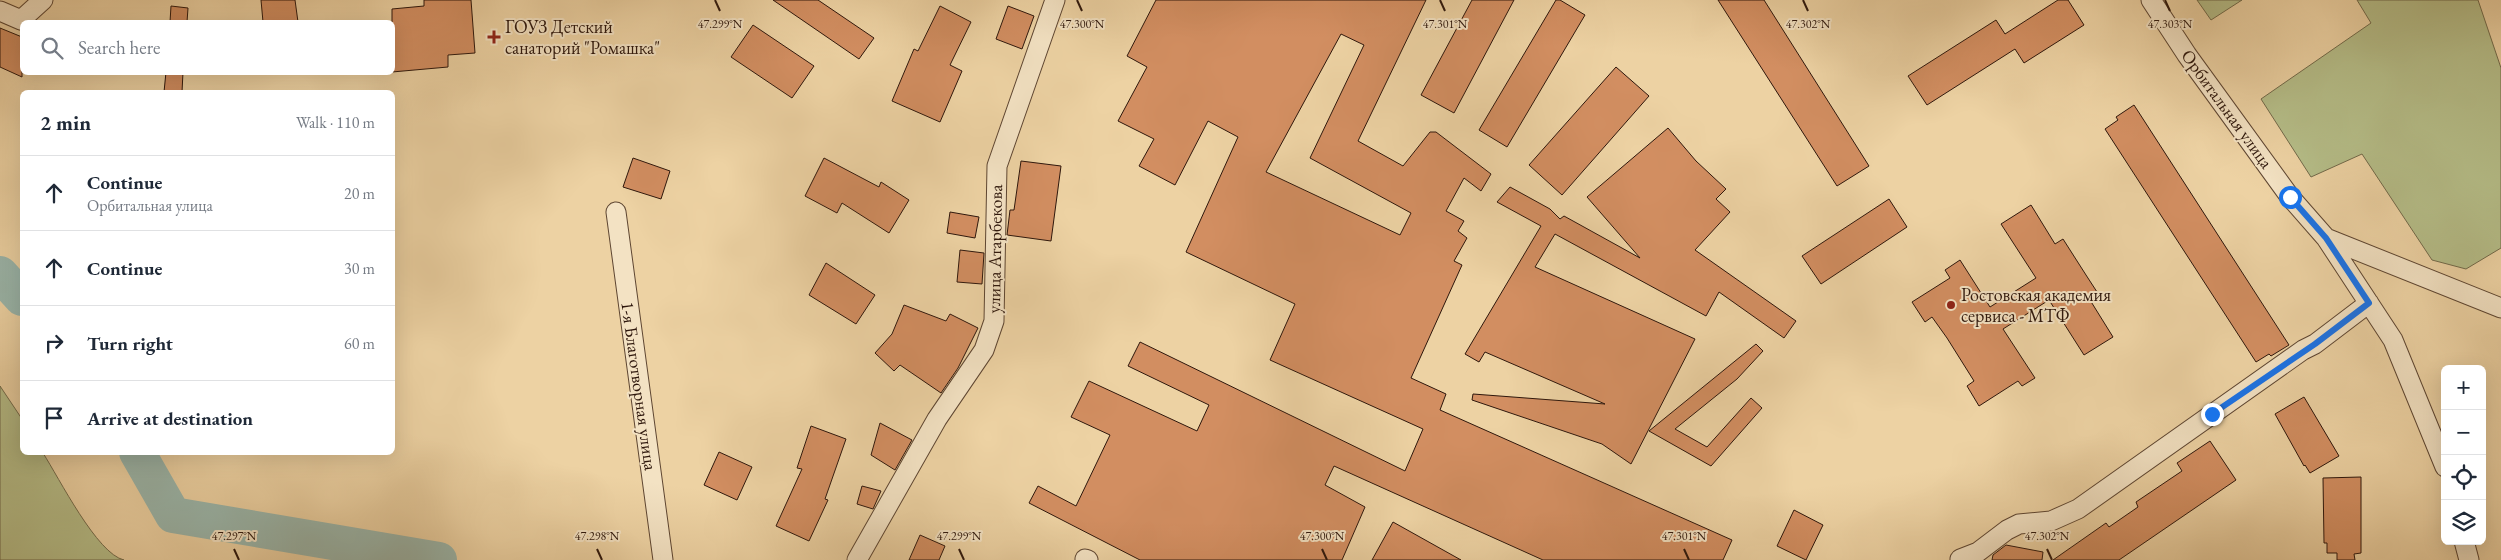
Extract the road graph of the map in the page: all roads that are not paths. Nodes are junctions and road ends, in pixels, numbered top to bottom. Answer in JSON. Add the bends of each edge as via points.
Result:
{"nodes":[{"id":1,"x":43,"y":0,"type":"edge"},
{"id":2,"x":1055,"y":0,"type":"edge"},
{"id":3,"x":2151,"y":0,"type":"edge"},
{"id":4,"x":0,"y":11,"type":"edge"},
{"id":5,"x":616,"y":212,"type":"dead end"},
{"id":6,"x":2326,"y":238,"type":"junction"},
{"id":7,"x":2369,"y":303,"type":"junction"},
{"id":8,"x":2501,"y":308,"type":"edge"},
{"id":9,"x":2441,"y":457,"type":"edge"},
{"id":10,"x":2465,"y":545,"type":"edge"},
{"id":11,"x":1960,"y":559,"type":"edge"},
{"id":12,"x":662,"y":560,"type":"edge"},
{"id":13,"x":857,"y":560,"type":"edge"},
{"id":14,"x":2468,"y":560,"type":"edge"}],
"edges":[{"from":1,"to":4,"type":"street","via":[[22,20]]},
{"from":2,"to":13,"type":"street","name":"улица Атарбекова","via":[[997,166],[994,321],[984,350],[937,419]]},
{"from":3,"to":6,"type":"street","name":"Орбитальная улица","via":[[2290,197]]},
{"from":5,"to":12,"type":"street","name":"1-я Благотворная улица"},
{"from":6,"to":7,"type":"street","name":"Орбитальная улица"},
{"from":6,"to":8,"type":"street"},
{"from":7,"to":9,"type":"street","name":"Орбитальная улица","via":[[2393,340]]},
{"from":7,"to":11,"type":"street","via":[[2078,510],[2051,522],[2019,524],[1978,552]]},
{"from":10,"to":14,"type":"street"}]}
